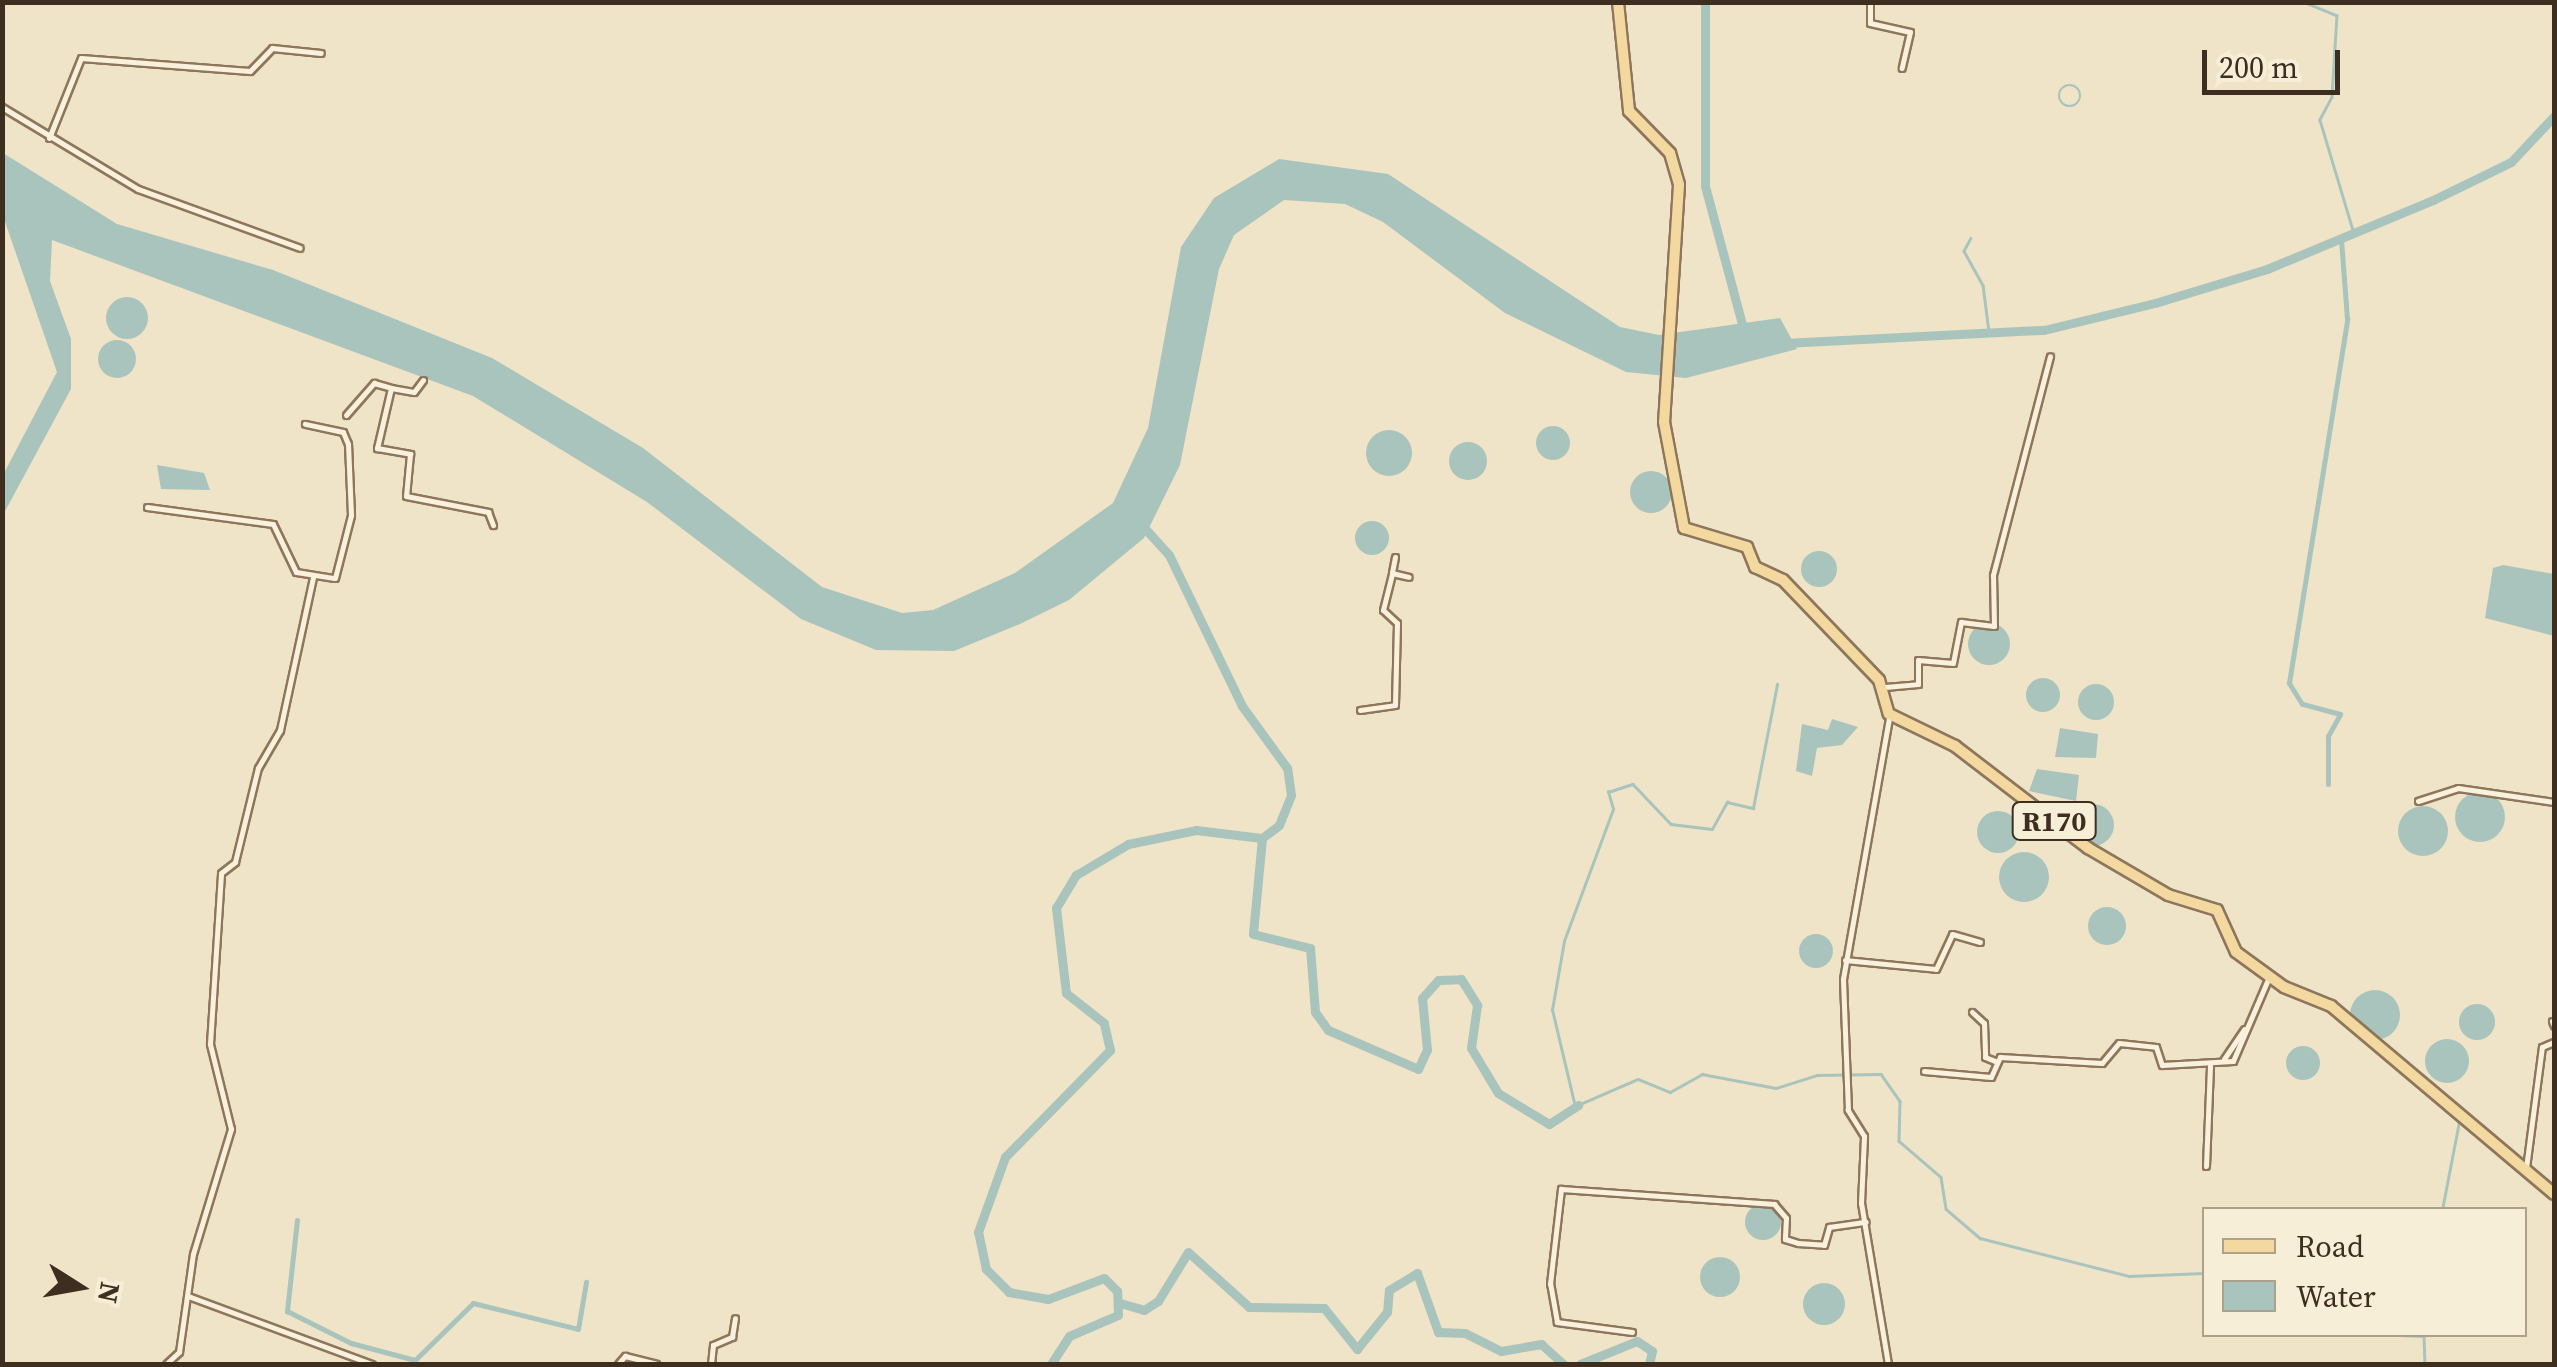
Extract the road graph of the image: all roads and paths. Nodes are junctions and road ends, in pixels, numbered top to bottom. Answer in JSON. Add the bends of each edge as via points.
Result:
{"nodes":[{"id":1,"x":1618,"y":2,"type":"edge"},
{"id":2,"x":1870,"y":2,"type":"edge"},
{"id":3,"x":322,"y":53,"type":"dead end"},
{"id":4,"x":1902,"y":68,"type":"dead end"},
{"id":5,"x":2,"y":106,"type":"edge"},
{"id":6,"x":49,"y":138,"type":"junction"},
{"id":7,"x":300,"y":248,"type":"dead end"},
{"id":8,"x":2050,"y":356,"type":"dead end"},
{"id":9,"x":423,"y":380,"type":"dead end"},
{"id":10,"x":390,"y":388,"type":"junction"},
{"id":11,"x":346,"y":415,"type":"dead end"},
{"id":12,"x":305,"y":424,"type":"dead end"},
{"id":13,"x":147,"y":507,"type":"dead end"},
{"id":14,"x":492,"y":525,"type":"dead end"},
{"id":15,"x":1395,"y":557,"type":"dead end"},
{"id":16,"x":1392,"y":572,"type":"junction"},
{"id":17,"x":1408,"y":576,"type":"dead end"},
{"id":18,"x":314,"y":578,"type":"junction"},
{"id":19,"x":1885,"y":687,"type":"junction"},
{"id":20,"x":1360,"y":710,"type":"dead end"},
{"id":21,"x":1889,"y":714,"type":"junction"},
{"id":22,"x":2418,"y":800,"type":"dead end"},
{"id":23,"x":2554,"y":802,"type":"edge"},
{"id":24,"x":1980,"y":942,"type":"dead end"},
{"id":25,"x":1844,"y":960,"type":"junction"},
{"id":26,"x":2268,"y":977,"type":"junction"},
{"id":27,"x":1972,"y":1012,"type":"dead end"},
{"id":28,"x":2554,"y":1042,"type":"edge"},
{"id":29,"x":1995,"y":1061,"type":"junction"},
{"id":30,"x":2210,"y":1065,"type":"junction"},
{"id":31,"x":1924,"y":1071,"type":"dead end"},
{"id":32,"x":2206,"y":1166,"type":"dead end"},
{"id":33,"x":2526,"y":1168,"type":"junction"},
{"id":34,"x":2554,"y":1194,"type":"edge"},
{"id":35,"x":1866,"y":1222,"type":"junction"},
{"id":36,"x":188,"y":1296,"type":"junction"},
{"id":37,"x":735,"y":1318,"type":"dead end"},
{"id":38,"x":1632,"y":1332,"type":"dead end"},
{"id":39,"x":166,"y":1364,"type":"edge"},
{"id":40,"x":372,"y":1364,"type":"edge"},
{"id":41,"x":618,"y":1364,"type":"edge"},
{"id":42,"x":656,"y":1364,"type":"edge"},
{"id":43,"x":711,"y":1364,"type":"edge"},
{"id":44,"x":1888,"y":1364,"type":"edge"}],
"edges":[{"from":1,"to":19,"type":"main road","via":[[1629,111],[1663,142],[1678,185],[1666,384],[1684,528],[1747,547],[1755,567],[1788,585]]},
{"from":2,"to":4,"type":"street","via":[[1870,23],[1910,32]]},
{"from":3,"to":6,"type":"street","via":[[272,48],[250,71],[80,58]]},
{"from":5,"to":6,"type":"street"},
{"from":6,"to":7,"type":"street","via":[[138,189]]},
{"from":8,"to":19,"type":"street","via":[[1993,575],[1994,626],[1961,622],[1954,663],[1918,660],[1918,684]]},
{"from":9,"to":10,"type":"street","via":[[414,392]]},
{"from":10,"to":11,"type":"street","via":[[374,383]]},
{"from":10,"to":14,"type":"street","via":[[377,448],[410,454],[406,496],[488,512]]},
{"from":12,"to":18,"type":"street","via":[[345,435],[352,502],[338,574]]},
{"from":13,"to":18,"type":"street","via":[[273,524],[296,572]]},
{"from":15,"to":16,"type":"street"},
{"from":16,"to":17,"type":"street"},
{"from":16,"to":20,"type":"street","via":[[1383,610],[1397,623],[1394,708]]},
{"from":18,"to":36,"type":"street","via":[[280,730],[258,768],[235,862],[221,873],[210,1044],[231,1129]]},
{"from":19,"to":21,"type":"main road"},
{"from":21,"to":25,"type":"street","via":[[1874,838]]},
{"from":21,"to":26,"type":"main road","number":"R170","via":[[1955,746],[2088,848],[2168,895],[2216,910],[2230,945]]},
{"from":22,"to":23,"type":"street","via":[[2458,788]]},
{"from":24,"to":25,"type":"street","via":[[1952,934],[1936,968]]},
{"from":25,"to":35,"type":"street","via":[[1848,1110],[1864,1136]]},
{"from":26,"to":30,"type":"street","via":[[2231,1057]]},
{"from":26,"to":33,"type":"main road","number":"R170","via":[[2331,1006]]},
{"from":27,"to":29,"type":"street","via":[[1984,1023],[1985,1058]]},
{"from":28,"to":33,"type":"street","via":[[2542,1047]]},
{"from":29,"to":30,"type":"street","via":[[2102,1063],[2119,1042],[2156,1047],[2162,1065]]},
{"from":29,"to":31,"type":"street","via":[[1991,1076]]},
{"from":30,"to":32,"type":"street"},
{"from":33,"to":34,"type":"main road","number":"R170"},
{"from":35,"to":38,"type":"street","via":[[1829,1227],[1824,1244],[1798,1243],[1785,1240],[1786,1218],[1774,1204],[1561,1189],[1550,1284],[1556,1322]]},
{"from":35,"to":44,"type":"street"},
{"from":36,"to":39,"type":"street","via":[[179,1352]]},
{"from":36,"to":40,"type":"street"},
{"from":37,"to":43,"type":"street","via":[[732,1337],[713,1345]]},
{"from":41,"to":42,"type":"street","via":[[625,1356]]}]}
